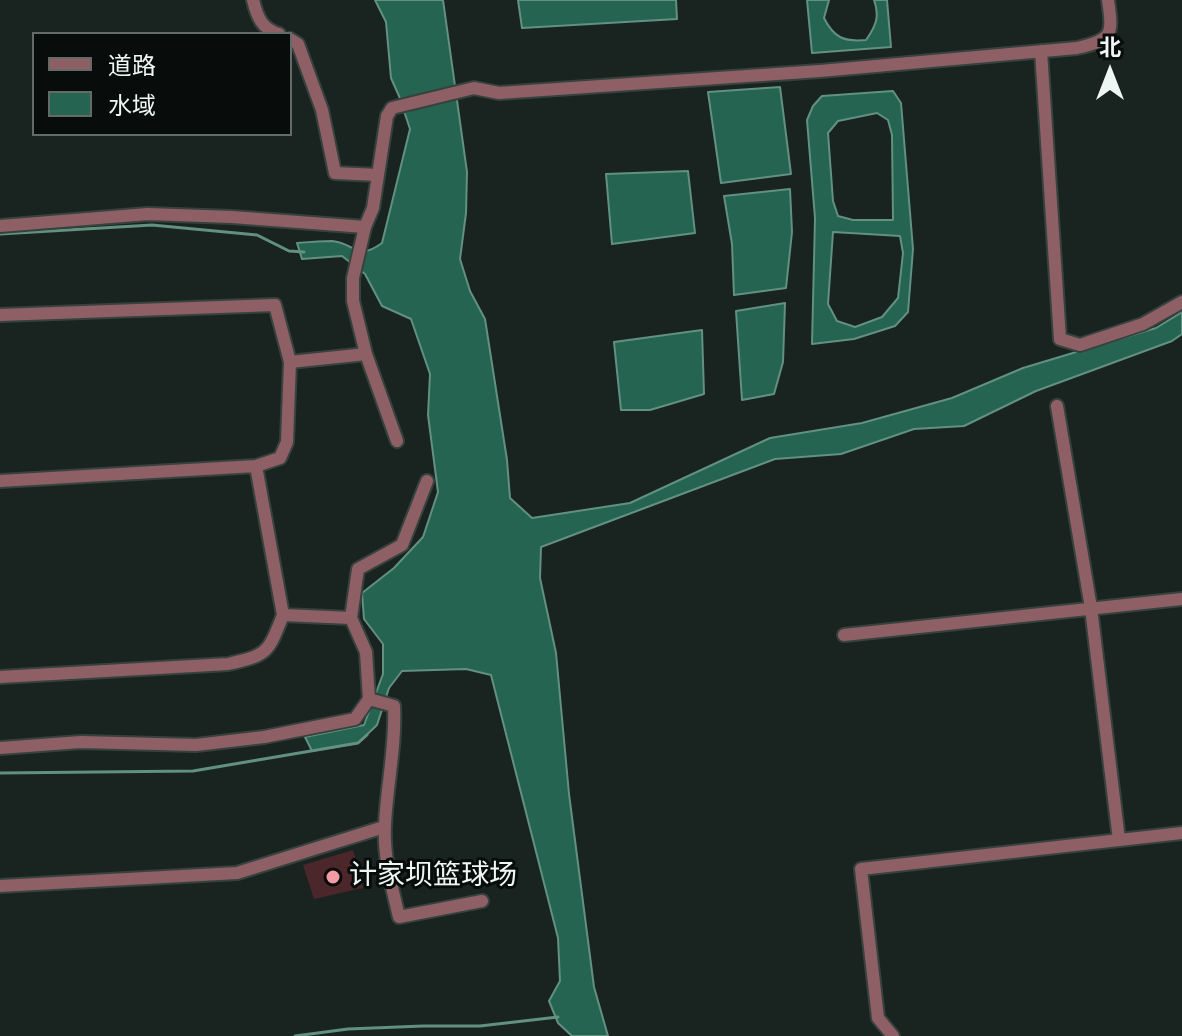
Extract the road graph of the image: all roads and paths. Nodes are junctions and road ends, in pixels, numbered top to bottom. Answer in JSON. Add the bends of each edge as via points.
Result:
{"nodes":[{"id":1,"x":253,"y":0,"type":"edge"},
{"id":2,"x":1108,"y":0,"type":"edge"},
{"id":3,"x":272,"y":32,"type":"edge"},
{"id":4,"x":292,"y":40,"type":"edge"},
{"id":5,"x":1041,"y":51,"type":"junction"},
{"id":6,"x":378,"y":175,"type":"junction"},
{"id":7,"x":0,"y":226,"type":"edge"},
{"id":8,"x":365,"y":227,"type":"junction"},
{"id":9,"x":1182,"y":302,"type":"edge"},
{"id":10,"x":0,"y":315,"type":"edge"},
{"id":11,"x":366,"y":354,"type":"junction"},
{"id":12,"x":290,"y":362,"type":"junction"},
{"id":13,"x":1057,"y":406,"type":"dead end"},
{"id":14,"x":397,"y":441,"type":"dead end"},
{"id":15,"x":256,"y":466,"type":"junction"},
{"id":16,"x":0,"y":481,"type":"edge"},
{"id":17,"x":427,"y":481,"type":"dead end"},
{"id":18,"x":1182,"y":599,"type":"edge"},
{"id":19,"x":1091,"y":608,"type":"junction"},
{"id":20,"x":283,"y":615,"type":"junction"},
{"id":21,"x":351,"y":618,"type":"junction"},
{"id":22,"x":844,"y":635,"type":"dead end"},
{"id":23,"x":0,"y":677,"type":"edge"},
{"id":24,"x":369,"y":699,"type":"junction"},
{"id":25,"x":0,"y":748,"type":"edge"},
{"id":26,"x":384,"y":827,"type":"junction"},
{"id":27,"x":1182,"y":833,"type":"edge"},
{"id":28,"x":1119,"y":840,"type":"junction"},
{"id":29,"x":0,"y":886,"type":"edge"},
{"id":30,"x":482,"y":901,"type":"dead end"},
{"id":31,"x":893,"y":1036,"type":"edge"}],
"edges":[{"from":1,"to":3,"type":"street","via":[[257,17]]},
{"from":2,"to":5,"type":"street","via":[[1111,26],[1099,43]]},
{"from":4,"to":6,"type":"street","via":[[298,44],[322,110],[335,173]]},
{"from":5,"to":6,"type":"street","via":[[499,93],[474,88],[392,108]]},
{"from":5,"to":9,"type":"street","via":[[1060,339],[1080,345],[1143,324]]},
{"from":6,"to":8,"type":"street"},
{"from":7,"to":8,"type":"street","via":[[148,214]]},
{"from":8,"to":11,"type":"street","via":[[353,301]]},
{"from":10,"to":12,"type":"street","via":[[275,305]]},
{"from":11,"to":12,"type":"street"},
{"from":11,"to":14,"type":"street"},
{"from":12,"to":15,"type":"street","via":[[287,442],[280,458]]},
{"from":13,"to":19,"type":"street"},
{"from":15,"to":16,"type":"street"},
{"from":15,"to":20,"type":"street"},
{"from":17,"to":21,"type":"street","via":[[402,545],[358,569]]},
{"from":18,"to":19,"type":"street"},
{"from":19,"to":22,"type":"street"},
{"from":19,"to":28,"type":"street"},
{"from":20,"to":21,"type":"street"},
{"from":20,"to":23,"type":"street","via":[[271,646],[259,657],[228,664]]},
{"from":21,"to":24,"type":"street","via":[[366,652]]},
{"from":24,"to":25,"type":"street","via":[[355,719],[264,737],[196,745],[81,742]]},
{"from":24,"to":26,"type":"street","via":[[394,706]]},
{"from":26,"to":29,"type":"street","via":[[237,873]]},
{"from":26,"to":30,"type":"street","via":[[386,864],[399,917]]},
{"from":27,"to":28,"type":"street"},
{"from":28,"to":31,"type":"street","via":[[861,869],[878,1018]]}]}
